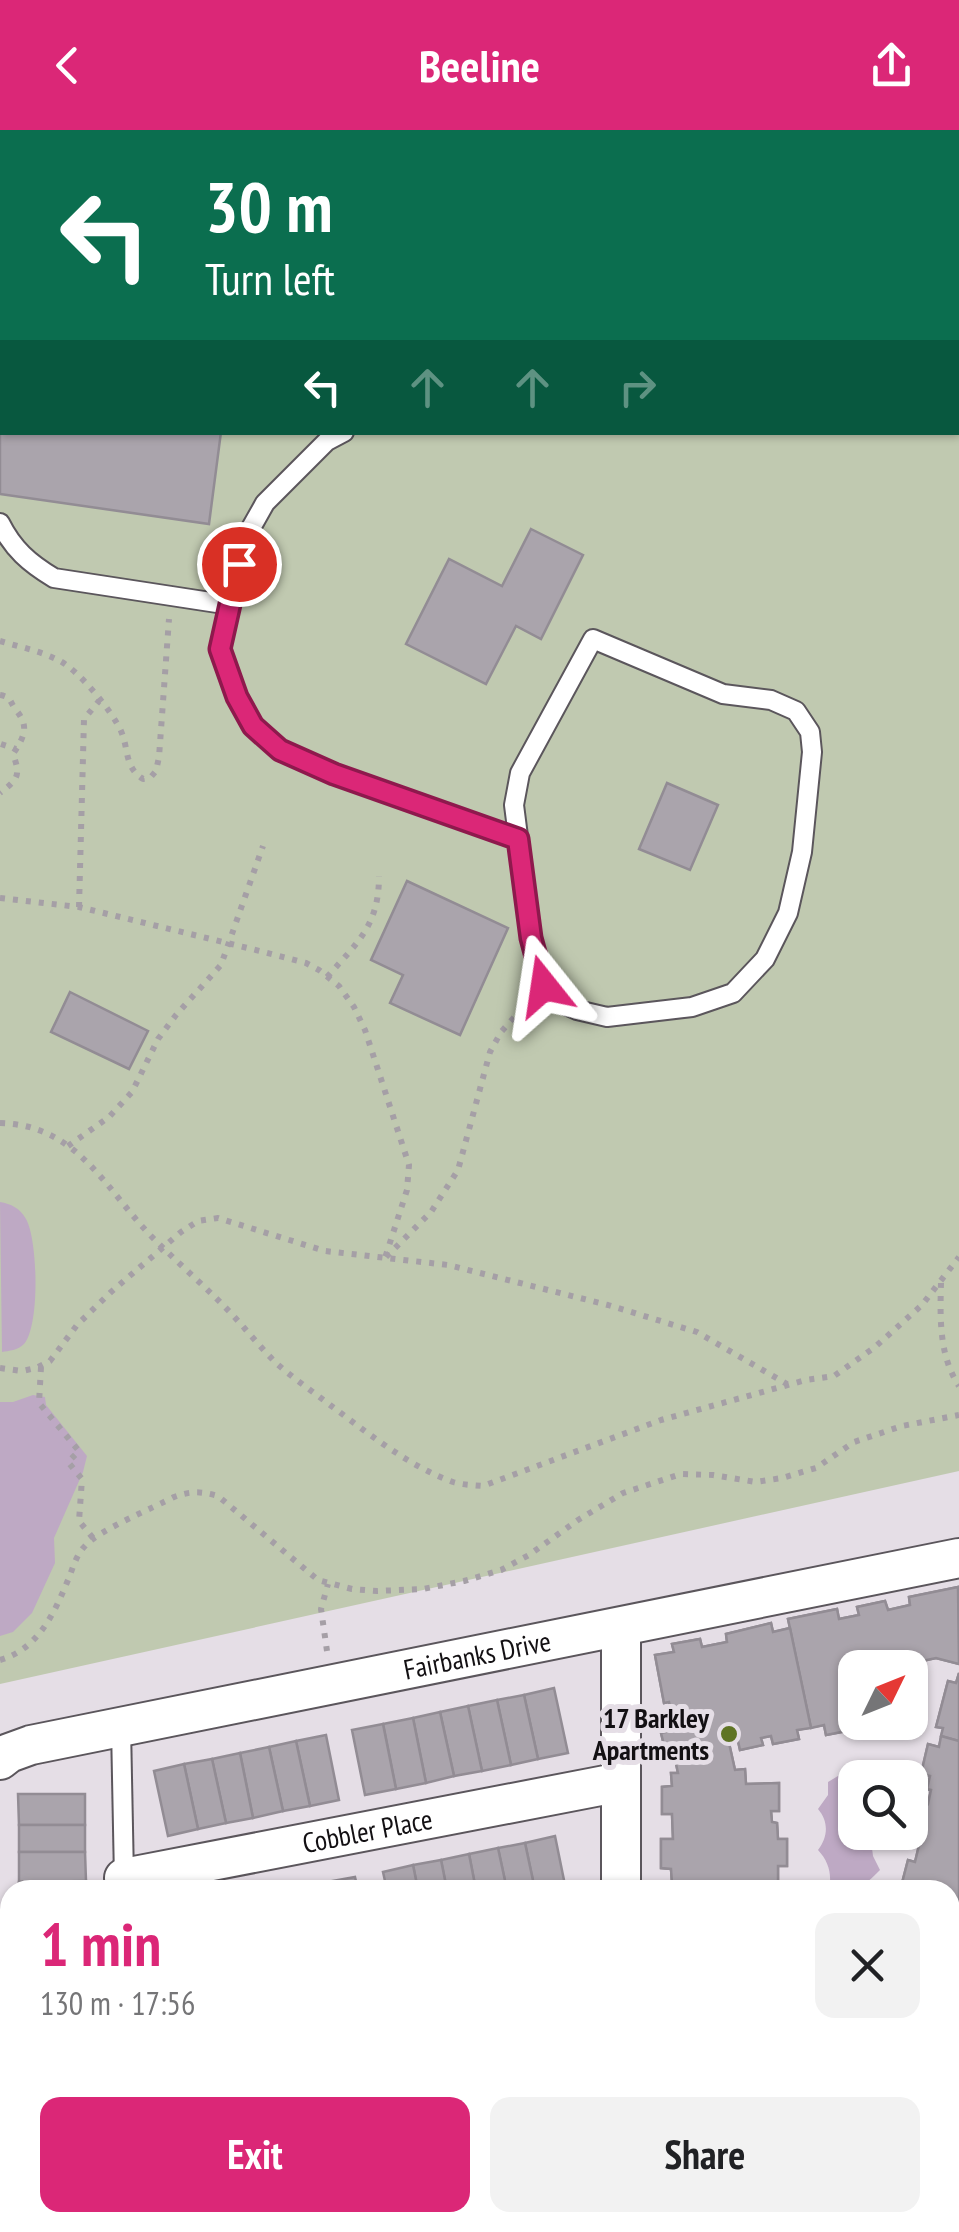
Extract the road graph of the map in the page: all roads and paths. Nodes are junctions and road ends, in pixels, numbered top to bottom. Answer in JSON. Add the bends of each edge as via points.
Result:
{"nodes":[{"id":1,"x":330,"y":435,"type":"edge"},
{"id":2,"x":0,"y":523,"type":"edge"},
{"id":3,"x":230,"y":605,"type":"junction"},
{"id":4,"x":169,"y":619,"type":"dead end"},
{"id":5,"x":0,"y":641,"type":"edge"},
{"id":6,"x":0,"y":695,"type":"edge"},
{"id":7,"x":99,"y":701,"type":"junction"},
{"id":8,"x":1,"y":744,"type":"edge"},
{"id":9,"x":16,"y":748,"type":"junction"},
{"id":10,"x":0,"y":793,"type":"edge"},
{"id":11,"x":518,"y":839,"type":"junction"},
{"id":12,"x":263,"y":846,"type":"dead end"},
{"id":13,"x":379,"y":876,"type":"dead end"},
{"id":14,"x":0,"y":898,"type":"edge"},
{"id":15,"x":79,"y":907,"type":"junction"},
{"id":16,"x":227,"y":943,"type":"junction"},
{"id":17,"x":327,"y":976,"type":"junction"},
{"id":18,"x":544,"y":986,"type":"junction"},
{"id":19,"x":0,"y":1123,"type":"edge"},
{"id":20,"x":68,"y":1146,"type":"junction"},
{"id":21,"x":164,"y":1248,"type":"junction"},
{"id":22,"x":959,"y":1257,"type":"edge"},
{"id":23,"x":385,"y":1258,"type":"junction"},
{"id":24,"x":940,"y":1282,"type":"junction"},
{"id":25,"x":0,"y":1368,"type":"edge"},
{"id":26,"x":41,"y":1370,"type":"junction"},
{"id":27,"x":788,"y":1384,"type":"junction"},
{"id":28,"x":959,"y":1386,"type":"edge"},
{"id":29,"x":959,"y":1415,"type":"edge"},
{"id":30,"x":90,"y":1535,"type":"junction"},
{"id":31,"x":959,"y":1558,"type":"edge"},
{"id":32,"x":328,"y":1584,"type":"junction"},
{"id":33,"x":621,"y":1626,"type":"junction"},
{"id":34,"x":326,"y":1642,"type":"dead end"},
{"id":35,"x":0,"y":1660,"type":"edge"},
{"id":36,"x":120,"y":1727,"type":"junction"},
{"id":37,"x":0,"y":1760,"type":"edge"},
{"id":38,"x":620,"y":1782,"type":"junction"},
{"id":39,"x":124,"y":1880,"type":"edge"},
{"id":40,"x":143,"y":1880,"type":"edge"},
{"id":41,"x":621,"y":1880,"type":"edge"}],
"edges":[{"from":1,"to":3,"type":"lane","via":[[265,503],[247,535]]},
{"from":2,"to":3,"type":"lane","via":[[31,564],[54,578]]},
{"from":3,"to":11,"type":"lane","via":[[220,649],[253,726],[280,750]]},
{"from":4,"to":7,"type":"path","via":[[159,757],[150,778],[129,766],[124,737]]},
{"from":5,"to":7,"type":"path","via":[[68,666]]},
{"from":6,"to":9,"type":"path","via":[[22,716],[23,738]]},
{"from":7,"to":15,"type":"path","via":[[84,719]]},
{"from":8,"to":9,"type":"path"},
{"from":9,"to":10,"type":"path","via":[[17,776]]},
{"from":11,"to":18,"type":"lane"},
{"from":11,"to":18,"type":"lane","via":[[514,805],[520,773],[593,639],[723,694],[771,700],[796,711],[810,732],[802,852],[788,913],[765,958],[733,993],[692,1007],[607,1017],[557,1001]]},
{"from":12,"to":16,"type":"path"},
{"from":13,"to":17,"type":"path","via":[[370,924]]},
{"from":14,"to":15,"type":"path"},
{"from":15,"to":16,"type":"path"},
{"from":16,"to":17,"type":"path","via":[[306,963]]},
{"from":16,"to":20,"type":"path","via":[[221,965],[158,1039],[132,1092]]},
{"from":17,"to":23,"type":"path","via":[[354,1006],[409,1165]]},
{"from":18,"to":23,"type":"path","via":[[490,1052],[447,1190]]},
{"from":19,"to":20,"type":"path","via":[[28,1126]]},
{"from":20,"to":21,"type":"path"},
{"from":21,"to":23,"type":"path","via":[[198,1221],[218,1218],[325,1251]]},
{"from":21,"to":26,"type":"path","via":[[76,1325]]},
{"from":21,"to":27,"type":"path","via":[[277,1364],[414,1463],[455,1482],[483,1486],[662,1420]]},
{"from":22,"to":24,"type":"path"},
{"from":23,"to":27,"type":"path","via":[[448,1265],[608,1304],[697,1332]]},
{"from":24,"to":27,"type":"path","via":[[922,1305],[834,1376]]},
{"from":24,"to":28,"type":"path","via":[[948,1370]]},
{"from":25,"to":26,"type":"path"},
{"from":26,"to":30,"type":"path","via":[[39,1403],[78,1452],[68,1462],[82,1478],[79,1521]]},
{"from":29,"to":32,"type":"path","via":[[854,1442],[816,1468],[782,1478],[756,1482],[681,1474],[623,1494],[529,1555],[464,1581],[423,1589]]},
{"from":30,"to":32,"type":"path","via":[[174,1496],[200,1491],[218,1496]]},
{"from":30,"to":35,"type":"path","via":[[46,1626],[20,1652]]},
{"from":31,"to":33,"type":"street","name":"Fairbanks Drive"},
{"from":32,"to":34,"type":"path","via":[[321,1609]]},
{"from":33,"to":36,"type":"street","name":"Fairbanks Drive"},
{"from":33,"to":38,"type":"street"},
{"from":36,"to":37,"type":"street","name":"Fairbanks Drive","via":[[31,1745]]},
{"from":36,"to":39,"type":"lane"},
{"from":38,"to":40,"type":"street","name":"Cobbler Place"},
{"from":38,"to":41,"type":"street"}]}
